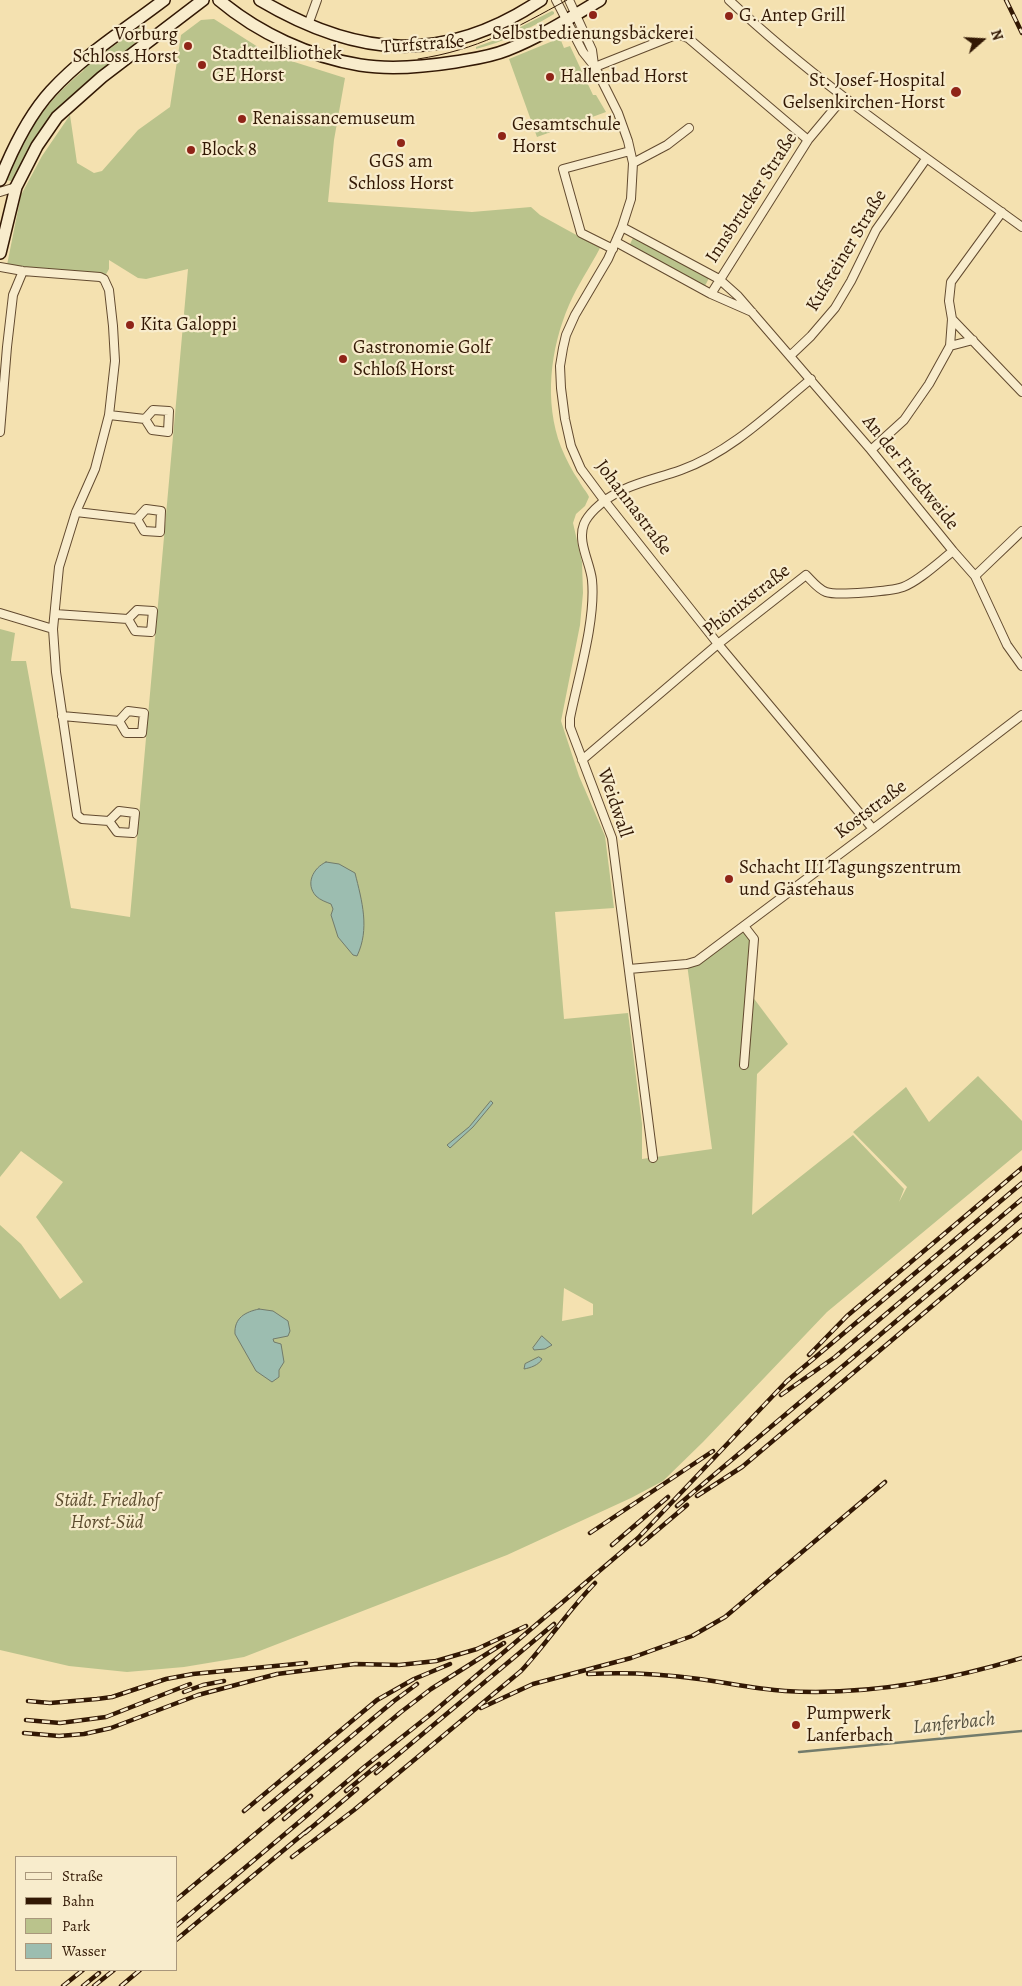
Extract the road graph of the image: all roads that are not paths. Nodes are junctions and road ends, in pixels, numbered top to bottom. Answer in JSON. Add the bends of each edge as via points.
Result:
{"nodes":[{"id":1,"x":164,"y":0,"type":"edge"},
{"id":2,"x":203,"y":0,"type":"edge"},
{"id":3,"x":219,"y":0,"type":"edge"},
{"id":4,"x":261,"y":0,"type":"edge"},
{"id":5,"x":317,"y":0,"type":"edge"},
{"id":6,"x":541,"y":0,"type":"edge"},
{"id":7,"x":556,"y":0,"type":"edge"},
{"id":8,"x":569,"y":0,"type":"edge"},
{"id":9,"x":600,"y":0,"type":"edge"},
{"id":10,"x":729,"y":0,"type":"edge"},
{"id":11,"x":572,"y":17,"type":"junction"},
{"id":12,"x":308,"y":25,"type":"junction"},
{"id":13,"x":595,"y":67,"type":"junction"},
{"id":14,"x":844,"y":98,"type":"junction"},
{"id":15,"x":690,"y":128,"type":"dead end"},
{"id":16,"x":808,"y":140,"type":"junction"},
{"id":17,"x":630,"y":150,"type":"junction"},
{"id":18,"x":926,"y":159,"type":"junction"},
{"id":19,"x":633,"y":163,"type":"junction"},
{"id":20,"x":0,"y":180,"type":"edge"},
{"id":21,"x":16,"y":187,"type":"junction"},
{"id":22,"x":0,"y":192,"type":"edge"},
{"id":23,"x":1002,"y":212,"type":"junction"},
{"id":24,"x":622,"y":227,"type":"junction"},
{"id":25,"x":1022,"y":227,"type":"edge"},
{"id":26,"x":614,"y":246,"type":"junction"},
{"id":27,"x":0,"y":253,"type":"edge"},
{"id":28,"x":0,"y":267,"type":"edge"},
{"id":29,"x":23,"y":272,"type":"junction"},
{"id":30,"x":719,"y":279,"type":"junction"},
{"id":31,"x":711,"y":294,"type":"junction"},
{"id":32,"x":753,"y":312,"type":"junction"},
{"id":33,"x":952,"y":318,"type":"junction"},
{"id":34,"x":973,"y":340,"type":"junction"},
{"id":35,"x":950,"y":346,"type":"junction"},
{"id":36,"x":790,"y":355,"type":"junction"},
{"id":37,"x":811,"y":379,"type":"junction"},
{"id":38,"x":1022,"y":392,"type":"edge"},
{"id":39,"x":109,"y":415,"type":"junction"},
{"id":40,"x":145,"y":418,"type":"dead end"},
{"id":41,"x":0,"y":432,"type":"edge"},
{"id":42,"x":870,"y":450,"type":"junction"},
{"id":43,"x":604,"y":500,"type":"junction"},
{"id":44,"x":76,"y":512,"type":"junction"},
{"id":45,"x":137,"y":519,"type":"dead end"},
{"id":46,"x":1022,"y":532,"type":"edge"},
{"id":47,"x":953,"y":551,"type":"junction"},
{"id":48,"x":975,"y":576,"type":"junction"},
{"id":49,"x":0,"y":613,"type":"edge"},
{"id":50,"x":55,"y":614,"type":"junction"},
{"id":51,"x":128,"y":619,"type":"dead end"},
{"id":52,"x":53,"y":629,"type":"junction"},
{"id":53,"x":718,"y":644,"type":"junction"},
{"id":54,"x":1022,"y":666,"type":"edge"},
{"id":55,"x":1022,"y":715,"type":"edge"},
{"id":56,"x":62,"y":716,"type":"junction"},
{"id":57,"x":119,"y":721,"type":"dead end"},
{"id":58,"x":582,"y":760,"type":"junction"},
{"id":59,"x":109,"y":821,"type":"dead end"},
{"id":60,"x":873,"y":830,"type":"junction"},
{"id":61,"x":744,"y":926,"type":"junction"},
{"id":62,"x":629,"y":969,"type":"junction"},
{"id":63,"x":744,"y":1065,"type":"dead end"},
{"id":64,"x":653,"y":1158,"type":"dead end"}],
"edges":[{"from":1,"to":20,"type":"main road","via":[[87,57],[51,92],[21,134]]},
{"from":2,"to":21,"type":"main road","via":[[102,77],[57,117],[37,146]]},
{"from":3,"to":11,"type":"main road","name":"Turfstraße","via":[[290,44],[344,61],[382,67],[427,66],[495,54],[536,38]]},
{"from":4,"to":12,"type":"main road","name":"Turfstraße"},
{"from":5,"to":12,"type":"street"},
{"from":6,"to":12,"type":"main road","name":"Turfstraße","via":[[477,34],[428,46],[367,43],[338,37]]},
{"from":7,"to":11,"type":"street","name":"Johannastraße"},
{"from":8,"to":11,"type":"street","name":"Johannastraße"},
{"from":9,"to":11,"type":"main road","name":"Turfstraße"},
{"from":10,"to":14,"type":"street"},
{"from":11,"to":13,"type":"street","name":"Johannastraße","via":[[583,52]]},
{"from":13,"to":16,"type":"street","via":[[678,34],[688,38]]},
{"from":13,"to":17,"type":"street","name":"Johannastraße","via":[[618,113]]},
{"from":14,"to":16,"type":"street","name":"Innsbrucker Straße"},
{"from":14,"to":18,"type":"street"},
{"from":15,"to":19,"type":"street","via":[[667,146]]},
{"from":16,"to":30,"type":"street","name":"Innsbrucker Straße"},
{"from":17,"to":19,"type":"street","name":"Johannastraße"},
{"from":17,"to":26,"type":"street","name":"An der Friedweide","via":[[563,169],[581,233]]},
{"from":18,"to":23,"type":"street"},
{"from":18,"to":36,"type":"street","name":"Kufsteiner Straße","via":[[876,230],[835,308]]},
{"from":19,"to":24,"type":"street","name":"Johannastraße","via":[[631,199]]},
{"from":21,"to":22,"type":"street"},
{"from":21,"to":27,"type":"main road"},
{"from":23,"to":25,"type":"street"},
{"from":23,"to":33,"type":"street","via":[[951,282],[949,301]]},
{"from":24,"to":26,"type":"street","name":"Johannastraße"},
{"from":24,"to":30,"type":"street","name":"An der Friedweide"},
{"from":26,"to":31,"type":"street","name":"An der Friedweide"},
{"from":26,"to":43,"type":"street","name":"Johannastraße","via":[[566,334],[560,366],[571,446],[581,469]]},
{"from":28,"to":29,"type":"street"},
{"from":29,"to":39,"type":"street","via":[[104,279],[109,290],[115,361]]},
{"from":29,"to":41,"type":"street","via":[[13,295]]},
{"from":30,"to":31,"type":"street","name":"Innsbrucker Straße"},
{"from":30,"to":32,"type":"street","name":"An der Friedweide"},
{"from":31,"to":32,"type":"street","name":"An der Friedweide"},
{"from":32,"to":36,"type":"street","name":"An der Friedweide"},
{"from":33,"to":34,"type":"street"},
{"from":33,"to":35,"type":"street"},
{"from":34,"to":35,"type":"street"},
{"from":34,"to":38,"type":"street"},
{"from":35,"to":42,"type":"street","via":[[904,420]]},
{"from":36,"to":37,"type":"street","name":"An der Friedweide"},
{"from":37,"to":42,"type":"street","name":"An der Friedweide"},
{"from":37,"to":43,"type":"street","via":[[747,432],[712,455]]},
{"from":39,"to":40,"type":"street"},
{"from":39,"to":44,"type":"street","via":[[94,469]]},
{"from":42,"to":47,"type":"street","name":"An der Friedweide"},
{"from":43,"to":53,"type":"street","name":"Johannastraße"},
{"from":43,"to":58,"type":"street","name":"Weidwall","via":[[584,523],[581,535],[592,577],[592,605],[570,727]]},
{"from":44,"to":45,"type":"street"},
{"from":44,"to":50,"type":"street","via":[[59,567]]},
{"from":46,"to":48,"type":"street"},
{"from":47,"to":48,"type":"street","name":"An der Friedweide"},
{"from":47,"to":53,"type":"street","name":"Phönixstraße","via":[[911,583],[894,589],[837,594],[825,592],[806,575]]},
{"from":48,"to":54,"type":"street","name":"An der Friedweide","via":[[1006,645]]},
{"from":49,"to":52,"type":"street"},
{"from":50,"to":51,"type":"street"},
{"from":50,"to":52,"type":"street"},
{"from":52,"to":56,"type":"street"},
{"from":53,"to":58,"type":"street","name":"Phönixstraße"},
{"from":53,"to":60,"type":"street","name":"Johannastraße"},
{"from":55,"to":60,"type":"street","name":"Koststraße"},
{"from":56,"to":57,"type":"street"},
{"from":56,"to":59,"type":"street","via":[[77,815],[82,819]]},
{"from":58,"to":62,"type":"street","name":"Weidwall","via":[[612,838]]},
{"from":60,"to":61,"type":"street","name":"Koststraße"},
{"from":61,"to":62,"type":"street","name":"Koststraße","via":[[697,961]]},
{"from":61,"to":63,"type":"street","via":[[754,939]]},
{"from":62,"to":64,"type":"street","name":"Weidwall"}]}
